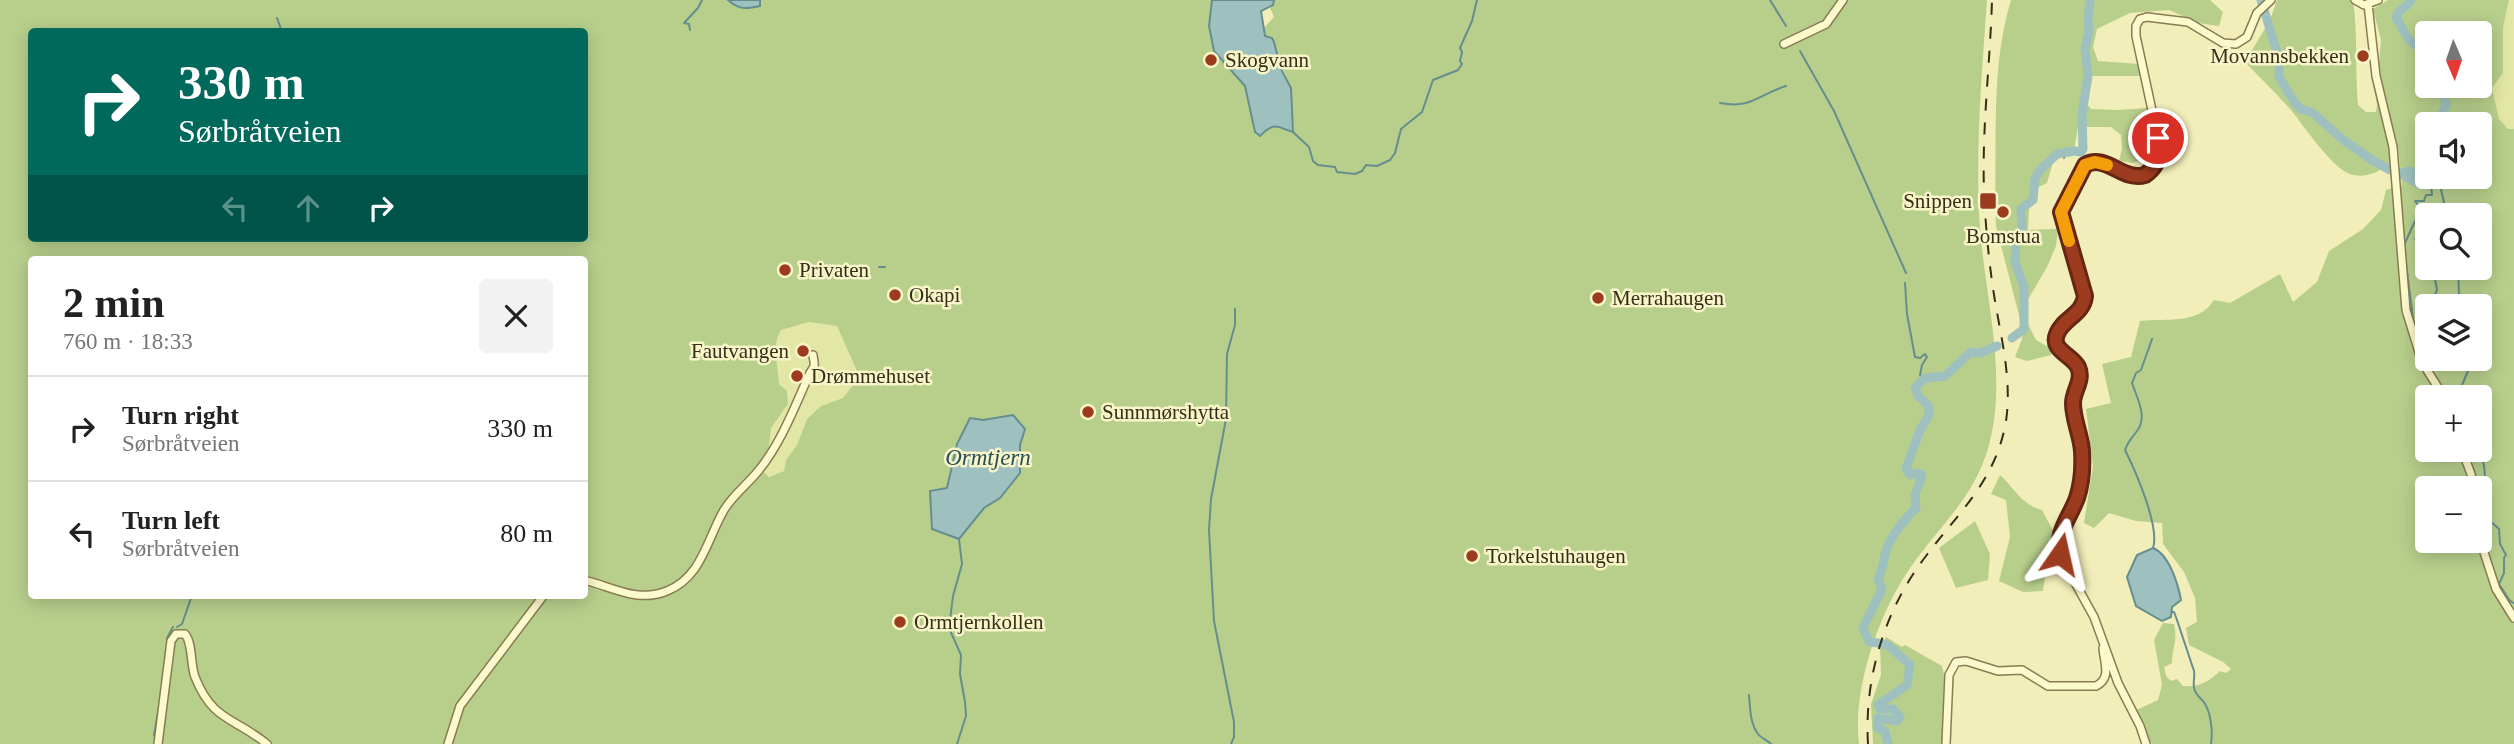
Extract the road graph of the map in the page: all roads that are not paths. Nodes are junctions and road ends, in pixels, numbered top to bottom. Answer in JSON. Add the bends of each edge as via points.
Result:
{"nodes":[{"id":1,"x":1843,"y":0,"type":"edge"},
{"id":2,"x":2355,"y":0,"type":"edge"},
{"id":3,"x":2378,"y":0,"type":"edge"},
{"id":4,"x":2265,"y":5,"type":"edge"},
{"id":5,"x":2368,"y":5,"type":"junction"},
{"id":6,"x":1784,"y":44,"type":"dead end"},
{"id":7,"x":813,"y":355,"type":"dead end"},
{"id":8,"x":2436,"y":385,"type":"edge"},
{"id":9,"x":2484,"y":553,"type":"edge"},
{"id":10,"x":588,"y":581,"type":"edge"},
{"id":11,"x":541,"y":599,"type":"edge"},
{"id":12,"x":2514,"y":618,"type":"edge"},
{"id":13,"x":2104,"y":644,"type":"junction"},
{"id":14,"x":158,"y":744,"type":"edge"},
{"id":15,"x":267,"y":744,"type":"edge"},
{"id":16,"x":448,"y":744,"type":"edge"},
{"id":17,"x":1946,"y":744,"type":"edge"},
{"id":18,"x":2147,"y":744,"type":"edge"}],
"edges":[{"from":1,"to":6,"type":"street","via":[[1826,24]]},
{"from":2,"to":5,"type":"street"},
{"from":3,"to":5,"type":"street"},
{"from":4,"to":13,"type":"street","via":[[2247,37],[2231,45],[2188,22],[2140,19],[2136,30],[2158,138],[2157,161],[2148,173],[2134,177],[2090,162],[2081,170],[2061,212],[2085,296],[2082,308],[2058,330],[2056,338],[2057,346],[2079,370],[2073,406],[2082,458],[2079,491],[2059,548]]},
{"from":5,"to":8,"type":"street","via":[[2375,76],[2392,138],[2406,310],[2422,362]]},
{"from":7,"to":10,"type":"street","via":[[814,367],[772,450],[723,512],[708,549],[680,585],[641,596]]},
{"from":9,"to":12,"type":"street","via":[[2496,589]]},
{"from":11,"to":16,"type":"street","via":[[460,706]]},
{"from":13,"to":17,"type":"street","via":[[2106,676],[2096,686],[2048,686],[2022,670],[1995,671],[1956,662],[1950,675]]},
{"from":13,"to":18,"type":"street"},
{"from":14,"to":15,"type":"street","via":[[171,641],[176,634],[188,638],[195,676],[213,708]]}]}
